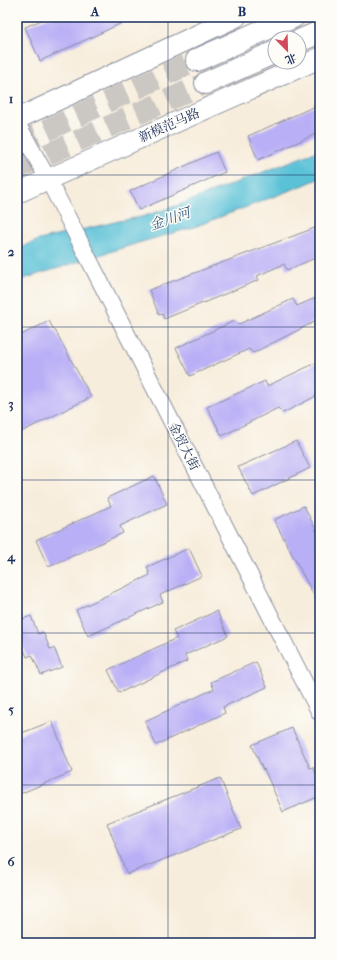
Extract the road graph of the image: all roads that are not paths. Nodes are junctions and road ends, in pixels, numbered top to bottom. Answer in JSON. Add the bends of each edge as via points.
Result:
{"nodes":[{"id":1,"x":236,"y":17,"type":"edge"},
{"id":2,"x":293,"y":17,"type":"edge"},
{"id":3,"x":320,"y":32,"type":"edge"},
{"id":4,"x":307,"y":38,"type":"edge"},
{"id":5,"x":267,"y":56,"type":"edge"},
{"id":6,"x":320,"y":58,"type":"edge"},
{"id":7,"x":197,"y":60,"type":"tunnel mouth"},
{"id":8,"x":206,"y":83,"type":"tunnel mouth"},
{"id":9,"x":17,"y":119,"type":"edge"},
{"id":10,"x":17,"y":123,"type":"edge"},
{"id":11,"x":48,"y":179,"type":"junction"},
{"id":12,"x":17,"y":193,"type":"edge"},
{"id":13,"x":320,"y":713,"type":"edge"}],
"edges":[{"from":1,"to":9,"type":"main road"},
{"from":2,"to":7,"type":"highway"},
{"from":3,"to":4,"type":"highway"},
{"from":5,"to":8,"type":"highway"},
{"from":6,"to":11,"type":"main road","name":"新模范马路"},
{"from":10,"to":11,"type":"street","name":"金贸大街"},
{"from":11,"to":12,"type":"main road","name":"新模范马路"},
{"from":11,"to":13,"type":"street","name":"金贸大街"}]}
